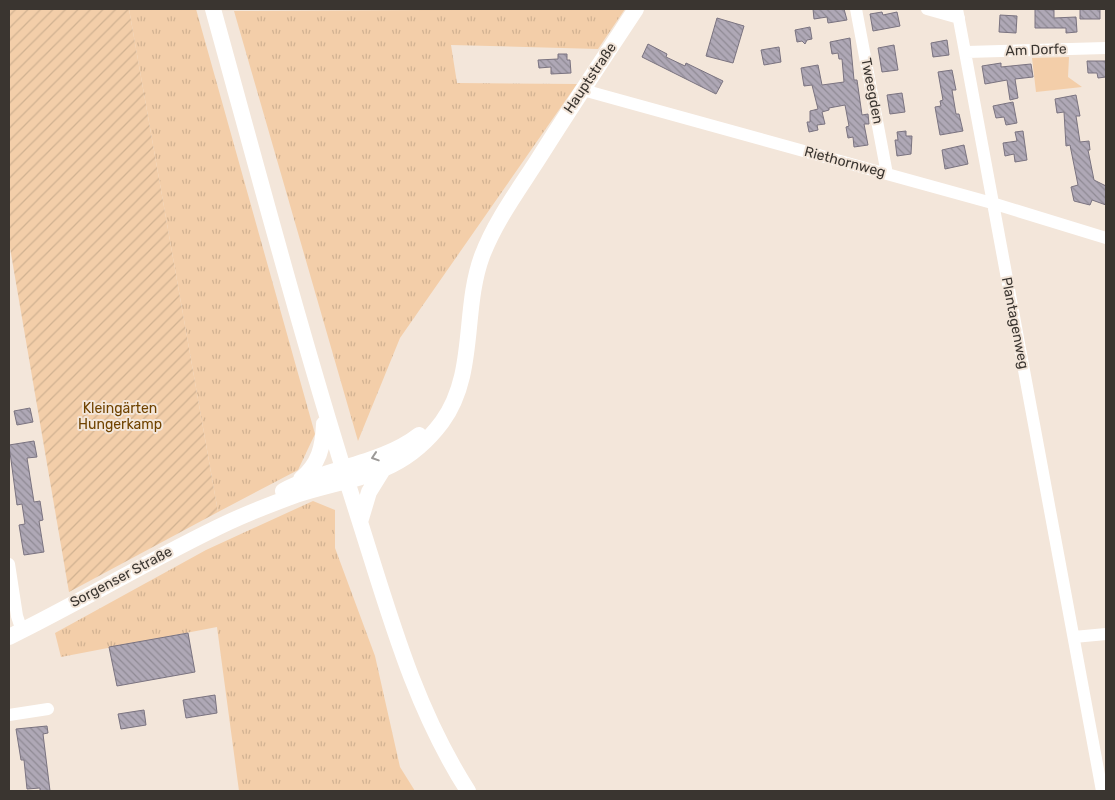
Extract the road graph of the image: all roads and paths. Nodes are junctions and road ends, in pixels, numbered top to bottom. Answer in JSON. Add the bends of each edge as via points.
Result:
{"nodes":[{"id":1,"x":213,"y":9,"type":"edge"},
{"id":2,"x":636,"y":9,"type":"edge"},
{"id":3,"x":856,"y":9,"type":"edge"},
{"id":4,"x":927,"y":9,"type":"edge"},
{"id":5,"x":958,"y":13,"type":"edge"},
{"id":6,"x":1106,"y":48,"type":"edge"},
{"id":7,"x":967,"y":52,"type":"junction"},
{"id":8,"x":583,"y":90,"type":"junction"},
{"id":9,"x":888,"y":174,"type":"junction"},
{"id":10,"x":992,"y":203,"type":"junction"},
{"id":11,"x":1106,"y":238,"type":"edge"},
{"id":12,"x":466,"y":349,"type":"junction"},
{"id":13,"x":324,"y":411,"type":"junction"},
{"id":14,"x":382,"y":471,"type":"junction"},
{"id":15,"x":344,"y":474,"type":"junction"},
{"id":16,"x":294,"y":485,"type":"junction"},
{"id":17,"x":235,"y":520,"type":"junction"},
{"id":18,"x":360,"y":522,"type":"junction"},
{"id":19,"x":9,"y":564,"type":"edge"},
{"id":20,"x":11,"y":591,"type":"edge"},
{"id":21,"x":15,"y":634,"type":"edge"},
{"id":22,"x":1106,"y":634,"type":"edge"},
{"id":23,"x":1074,"y":637,"type":"junction"},
{"id":24,"x":48,"y":709,"type":"dead end"},
{"id":25,"x":9,"y":715,"type":"edge"},
{"id":26,"x":468,"y":791,"type":"edge"},
{"id":27,"x":1102,"y":791,"type":"edge"}],
"edges":[{"from":1,"to":13,"type":"main road"},
{"from":2,"to":8,"type":"main road","name":"Hauptstraße"},
{"from":3,"to":9,"type":"street","name":"Tweegden"},
{"from":4,"to":5,"type":"street"},
{"from":5,"to":7,"type":"street","name":"Plantagenweg"},
{"from":6,"to":7,"type":"street","name":"Am Dorfe"},
{"from":7,"to":10,"type":"street","name":"Plantagenweg"},
{"from":8,"to":9,"type":"street","name":"Riethornweg"},
{"from":8,"to":12,"type":"main road","name":"Hauptstraße","via":[[501,216],[482,256],[473,288]]},
{"from":9,"to":10,"type":"street","name":"Riethornweg"},
{"from":10,"to":11,"type":"street","name":"Riethornweg"},
{"from":10,"to":23,"type":"street","name":"Plantagenweg"},
{"from":12,"to":14,"type":"main road","via":[[463,376],[443,421],[423,444]]},
{"from":12,"to":15,"type":"main road","one_way":true,"via":[[451,394],[437,417],[417,437]]},
{"from":13,"to":15,"type":"main road"},
{"from":13,"to":16,"type":"main road","via":[[319,457],[311,471]]},
{"from":14,"to":15,"type":"main road"},
{"from":14,"to":18,"type":"main road","via":[[369,492]]},
{"from":15,"to":16,"type":"main road"},
{"from":15,"to":17,"type":"main road"},
{"from":15,"to":18,"type":"main road"},
{"from":16,"to":17,"type":"main road"},
{"from":17,"to":21,"type":"main road","name":"Sorgenser Straße"},
{"from":18,"to":26,"type":"main road","via":[[403,659],[446,758]]},
{"from":19,"to":20,"type":"street"},
{"from":20,"to":21,"type":"street","via":[[17,616]]},
{"from":22,"to":23,"type":"street"},
{"from":23,"to":27,"type":"street","name":"Plantagenweg"},
{"from":24,"to":25,"type":"street"}]}
